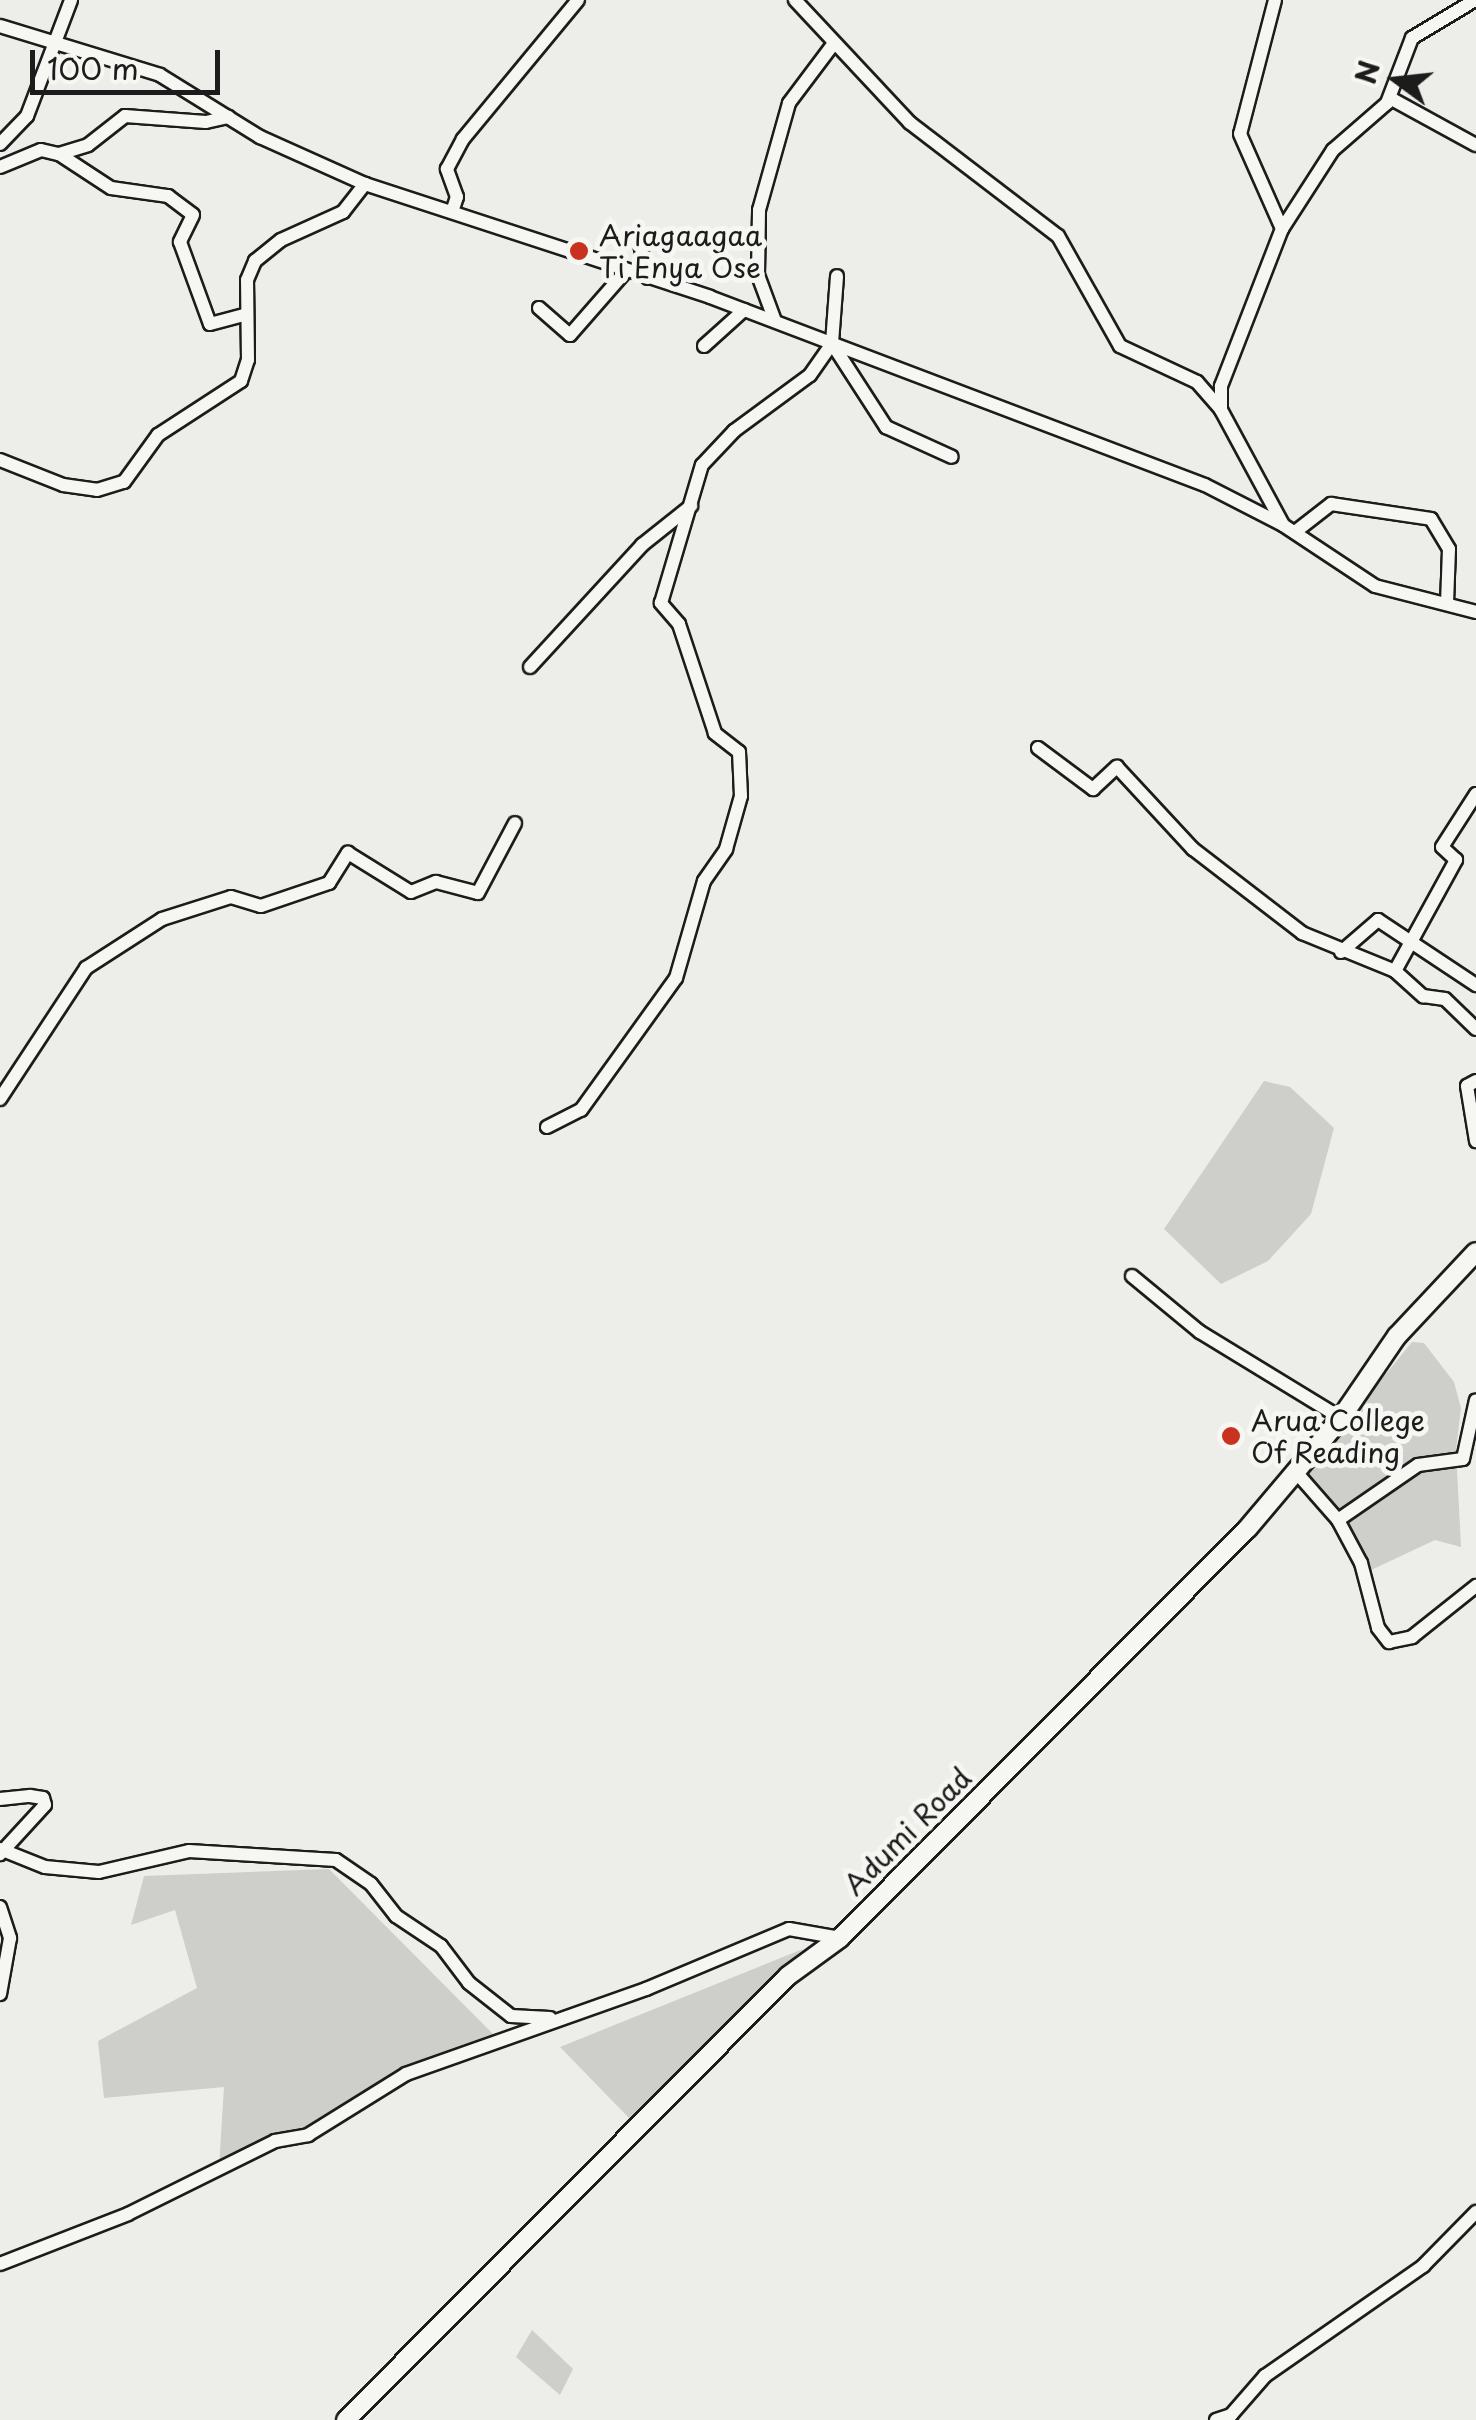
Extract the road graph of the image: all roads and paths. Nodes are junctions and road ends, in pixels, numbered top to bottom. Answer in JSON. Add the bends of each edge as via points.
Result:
{"nodes":[{"id":1,"x":71,"y":0,"type":"edge"},
{"id":2,"x":578,"y":0,"type":"edge"},
{"id":3,"x":795,"y":0,"type":"edge"},
{"id":4,"x":1275,"y":0,"type":"edge"},
{"id":5,"x":1475,"y":0,"type":"edge"},
{"id":6,"x":0,"y":26,"type":"edge"},
{"id":7,"x":58,"y":42,"type":"junction"},
{"id":8,"x":834,"y":43,"type":"junction"},
{"id":9,"x":1390,"y":98,"type":"junction"},
{"id":10,"x":228,"y":117,"type":"junction"},
{"id":11,"x":0,"y":144,"type":"edge"},
{"id":12,"x":1476,"y":145,"type":"edge"},
{"id":13,"x":58,"y":154,"type":"junction"},
{"id":14,"x":0,"y":167,"type":"edge"},
{"id":15,"x":366,"y":184,"type":"junction"},
{"id":16,"x":452,"y":212,"type":"junction"},
{"id":17,"x":1282,"y":229,"type":"junction"},
{"id":18,"x":640,"y":240,"type":"dead end"},
{"id":19,"x":626,"y":271,"type":"junction"},
{"id":20,"x":836,"y":276,"type":"dead end"},
{"id":21,"x":648,"y":278,"type":"junction"},
{"id":22,"x":539,"y":308,"type":"dead end"},
{"id":23,"x":744,"y":310,"type":"junction"},
{"id":24,"x":244,"y":314,"type":"junction"},
{"id":25,"x":775,"y":321,"type":"junction"},
{"id":26,"x":832,"y":343,"type":"junction"},
{"id":27,"x":704,"y":346,"type":"dead end"},
{"id":28,"x":1221,"y":410,"type":"junction"},
{"id":29,"x":952,"y":457,"type":"dead end"},
{"id":30,"x":0,"y":460,"type":"edge"},
{"id":31,"x":691,"y":506,"type":"junction"},
{"id":32,"x":1289,"y":528,"type":"junction"},
{"id":33,"x":1447,"y":603,"type":"junction"},
{"id":34,"x":1476,"y":612,"type":"edge"},
{"id":35,"x":530,"y":668,"type":"dead end"},
{"id":36,"x":1038,"y":748,"type":"dead end"},
{"id":37,"x":1476,"y":794,"type":"edge"},
{"id":38,"x":516,"y":823,"type":"dead end"},
{"id":39,"x":1413,"y":938,"type":"junction"},
{"id":40,"x":1341,"y":952,"type":"junction"},
{"id":41,"x":1396,"y":971,"type":"junction"},
{"id":42,"x":1476,"y":984,"type":"edge"},
{"id":43,"x":1476,"y":1029,"type":"edge"},
{"id":44,"x":1476,"y":1082,"type":"edge"},
{"id":45,"x":0,"y":1099,"type":"edge"},
{"id":46,"x":548,"y":1127,"type":"dead end"},
{"id":47,"x":1476,"y":1142,"type":"edge"},
{"id":48,"x":1476,"y":1252,"type":"edge"},
{"id":49,"x":1132,"y":1276,"type":"dead end"},
{"id":50,"x":1476,"y":1400,"type":"edge"},
{"id":51,"x":1341,"y":1418,"type":"junction"},
{"id":52,"x":1296,"y":1472,"type":"junction"},
{"id":53,"x":1338,"y":1520,"type":"junction"},
{"id":54,"x":1476,"y":1586,"type":"edge"},
{"id":55,"x":0,"y":1799,"type":"edge"},
{"id":56,"x":1,"y":1851,"type":"edge"},
{"id":57,"x":0,"y":1908,"type":"edge"},
{"id":58,"x":840,"y":1938,"type":"junction"},
{"id":59,"x":0,"y":1994,"type":"edge"},
{"id":60,"x":572,"y":2015,"type":"junction"},
{"id":61,"x":1476,"y":2212,"type":"edge"},
{"id":62,"x":0,"y":2264,"type":"edge"},
{"id":63,"x":346,"y":2420,"type":"edge"},
{"id":64,"x":1216,"y":2420,"type":"edge"}],
"edges":[{"from":1,"to":7,"type":"street"},
{"from":2,"to":16,"type":"street","via":[[463,139],[447,169],[457,198]]},
{"from":3,"to":8,"type":"street"},
{"from":4,"to":17,"type":"street","via":[[1240,129]]},
{"from":5,"to":9,"type":"street","via":[[1412,38]]},
{"from":6,"to":7,"type":"street"},
{"from":7,"to":10,"type":"street","via":[[160,75]]},
{"from":7,"to":11,"type":"street","via":[[27,116]]},
{"from":8,"to":25,"type":"street","via":[[789,103],[759,210],[758,275]]},
{"from":8,"to":28,"type":"street","via":[[910,123],[1058,236],[1120,346],[1197,382]]},
{"from":9,"to":12,"type":"street"},
{"from":9,"to":17,"type":"street","via":[[1333,150]]},
{"from":10,"to":13,"type":"street","via":[[206,122],[125,116],[88,145]]},
{"from":10,"to":15,"type":"street"},
{"from":13,"to":14,"type":"street","via":[[41,150]]},
{"from":13,"to":24,"type":"street","via":[[111,188],[168,196],[193,215],[180,242],[210,324]]},
{"from":15,"to":16,"type":"street"},
{"from":15,"to":24,"type":"street","via":[[343,212],[281,240],[255,261]]},
{"from":16,"to":19,"type":"street"},
{"from":17,"to":28,"type":"street","via":[[1222,386]]},
{"from":18,"to":21,"type":"street"},
{"from":19,"to":21,"type":"street"},
{"from":19,"to":22,"type":"street","via":[[570,335]]},
{"from":20,"to":26,"type":"street"},
{"from":21,"to":23,"type":"street"},
{"from":23,"to":25,"type":"street"},
{"from":23,"to":27,"type":"street"},
{"from":24,"to":30,"type":"street","via":[[248,360],[241,380],[158,435],[124,482],[97,490],[63,485]]},
{"from":25,"to":26,"type":"street"},
{"from":26,"to":29,"type":"street","via":[[886,426]]},
{"from":26,"to":31,"type":"street","via":[[810,374],[734,430],[702,465]]},
{"from":26,"to":32,"type":"street","via":[[1205,485]]},
{"from":28,"to":32,"type":"street"},
{"from":31,"to":35,"type":"street","via":[[642,544]]},
{"from":31,"to":46,"type":"street","via":[[661,602],[679,624],[715,733],[739,752],[741,796],[726,849],[704,881],[676,978],[581,1110]]},
{"from":32,"to":33,"type":"street","via":[[1375,586]]},
{"from":32,"to":33,"type":"street","via":[[1331,504],[1430,520],[1449,549]]},
{"from":33,"to":34,"type":"street"},
{"from":36,"to":40,"type":"street","via":[[1093,789],[1117,767],[1193,849],[1302,933]]},
{"from":37,"to":39,"type":"street","via":[[1442,847],[1456,860]]},
{"from":38,"to":45,"type":"street","via":[[478,893],[436,882],[411,892],[348,852],[329,882],[261,906],[230,897],[162,919],[86,968]]},
{"from":39,"to":40,"type":"street","via":[[1378,920]]},
{"from":39,"to":41,"type":"street"},
{"from":39,"to":42,"type":"street"},
{"from":40,"to":41,"type":"street"},
{"from":41,"to":43,"type":"street","via":[[1422,996],[1445,999]]},
{"from":44,"to":47,"type":"street","via":[[1467,1086]]},
{"from":48,"to":51,"type":"main road","name":"Adumi Road","via":[[1396,1336]]},
{"from":49,"to":51,"type":"street","via":[[1200,1332]]},
{"from":50,"to":53,"type":"street","via":[[1462,1459],[1418,1464]]},
{"from":51,"to":52,"type":"main road","name":"Adumi Road"},
{"from":52,"to":53,"type":"street"},
{"from":52,"to":58,"type":"main road","name":"Adumi Road","via":[[1074,1707]]},
{"from":53,"to":54,"type":"street","via":[[1389,1642],[1412,1637]]},
{"from":55,"to":56,"type":"street","via":[[43,1798],[44,1806]]},
{"from":56,"to":60,"type":"street","via":[[44,1866],[99,1872],[190,1852],[336,1860],[371,1884],[396,1916],[441,1946],[469,1983],[512,2016]]},
{"from":57,"to":59,"type":"street","via":[[10,1938]]},
{"from":58,"to":60,"type":"street","via":[[789,1929]]},
{"from":58,"to":63,"type":"main road","name":"Adumi Road","via":[[788,1976]]},
{"from":60,"to":62,"type":"street","via":[[406,2074],[308,2136],[274,2141],[128,2214]]},
{"from":61,"to":64,"type":"street","via":[[1423,2266],[1265,2376],[1231,2415]]}]}
